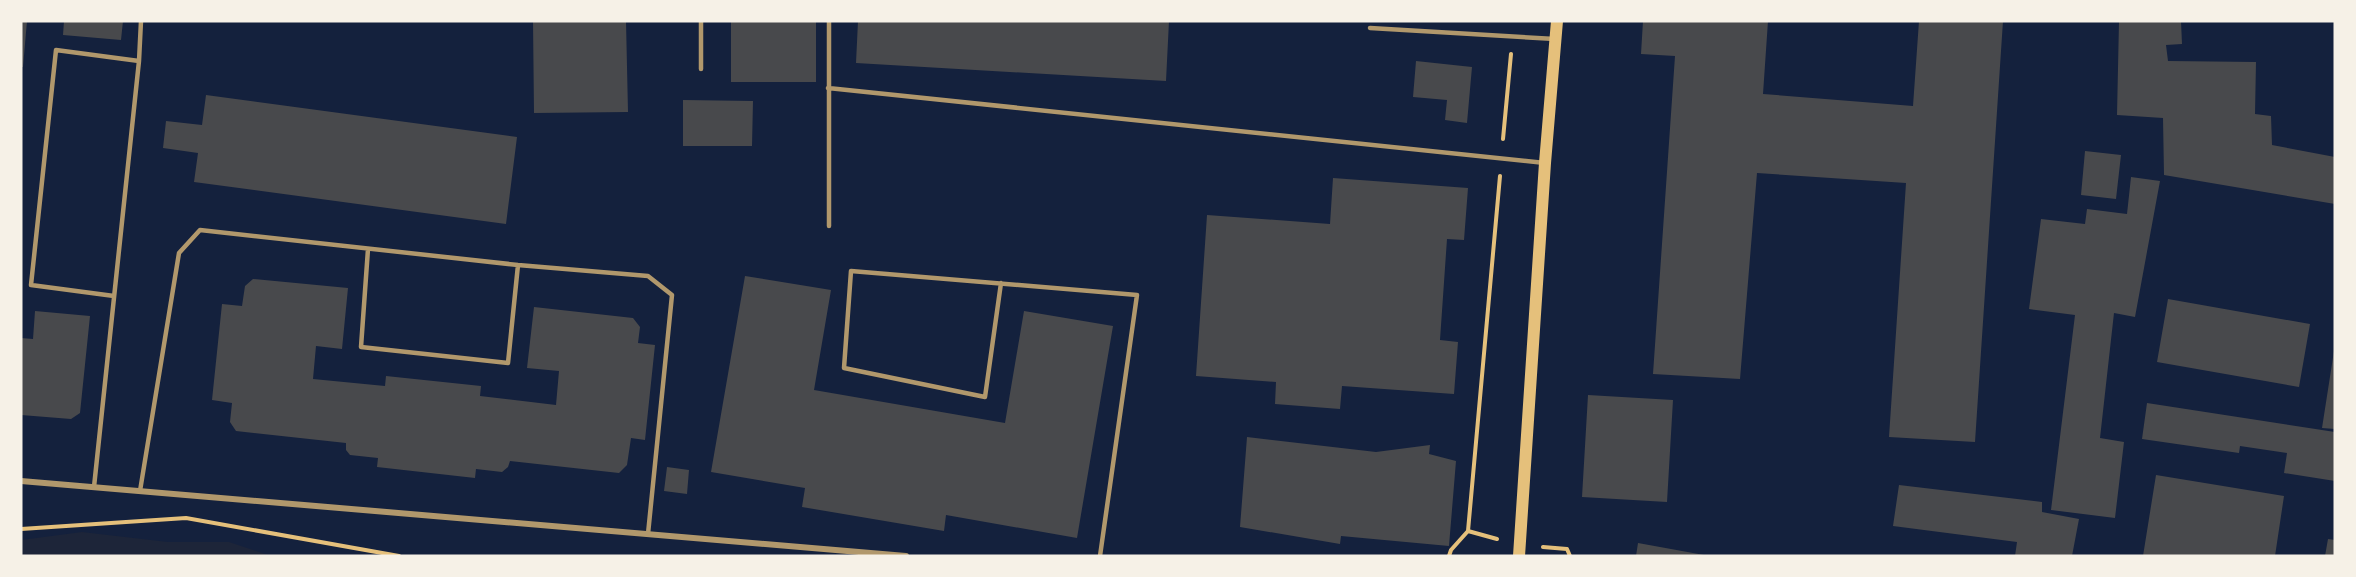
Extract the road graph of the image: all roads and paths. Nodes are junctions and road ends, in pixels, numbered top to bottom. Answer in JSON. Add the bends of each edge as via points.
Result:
{"nodes":[{"id":1,"x":141,"y":21,"type":"edge"},
{"id":2,"x":701,"y":21,"type":"edge"},
{"id":3,"x":828,"y":21,"type":"edge"},
{"id":4,"x":1557,"y":21,"type":"edge"},
{"id":5,"x":1370,"y":28,"type":"dead end"},
{"id":6,"x":1512,"y":37,"type":"junction"},
{"id":7,"x":1555,"y":39,"type":"junction"},
{"id":8,"x":139,"y":61,"type":"junction"},
{"id":9,"x":701,"y":69,"type":"dead end"},
{"id":10,"x":828,"y":88,"type":"junction"},
{"id":11,"x":1501,"y":159,"type":"junction"},
{"id":12,"x":1545,"y":163,"type":"junction"},
{"id":13,"x":828,"y":225,"type":"dead end"},
{"id":14,"x":368,"y":249,"type":"junction"},
{"id":15,"x":518,"y":265,"type":"junction"},
{"id":16,"x":1001,"y":284,"type":"junction"},
{"id":17,"x":114,"y":297,"type":"junction"},
{"id":18,"x":21,"y":481,"type":"edge"},
{"id":19,"x":94,"y":487,"type":"junction"},
{"id":20,"x":140,"y":491,"type":"junction"},
{"id":21,"x":21,"y":529,"type":"edge"},
{"id":22,"x":1468,"y":531,"type":"dead end"},
{"id":23,"x":648,"y":534,"type":"junction"},
{"id":24,"x":1567,"y":549,"type":"dead end"},
{"id":25,"x":399,"y":556,"type":"edge"},
{"id":26,"x":906,"y":556,"type":"edge"},
{"id":27,"x":1100,"y":556,"type":"edge"},
{"id":28,"x":1519,"y":556,"type":"edge"},
{"id":29,"x":1570,"y":556,"type":"edge"}],
"edges":[{"from":1,"to":8,"type":"lane"},
{"from":2,"to":9,"type":"lane"},
{"from":3,"to":10,"type":"lane"},
{"from":4,"to":7,"type":"main road"},
{"from":5,"to":6,"type":"lane"},
{"from":6,"to":7,"type":"lane"},
{"from":6,"to":11,"type":"path"},
{"from":7,"to":12,"type":"main road"},
{"from":8,"to":17,"type":"lane"},
{"from":8,"to":17,"type":"lane","via":[[56,50],[31,285]]},
{"from":10,"to":11,"type":"lane"},
{"from":10,"to":13,"type":"lane"},
{"from":11,"to":12,"type":"lane"},
{"from":11,"to":22,"type":"path"},
{"from":12,"to":28,"type":"main road"},
{"from":14,"to":15,"type":"lane"},
{"from":14,"to":15,"type":"lane","via":[[361,347],[508,363]]},
{"from":14,"to":20,"type":"lane","via":[[200,230],[179,253]]},
{"from":15,"to":23,"type":"lane","via":[[648,276],[672,295]]},
{"from":16,"to":16,"type":"lane","via":[[851,271],[844,368],[985,397]]},
{"from":16,"to":27,"type":"lane","via":[[1137,295]]},
{"from":17,"to":19,"type":"lane"},
{"from":18,"to":19,"type":"street"},
{"from":19,"to":20,"type":"street"},
{"from":20,"to":23,"type":"street"},
{"from":21,"to":25,"type":"path","via":[[186,518]]},
{"from":23,"to":26,"type":"street"},
{"from":24,"to":29,"type":"path"}]}
